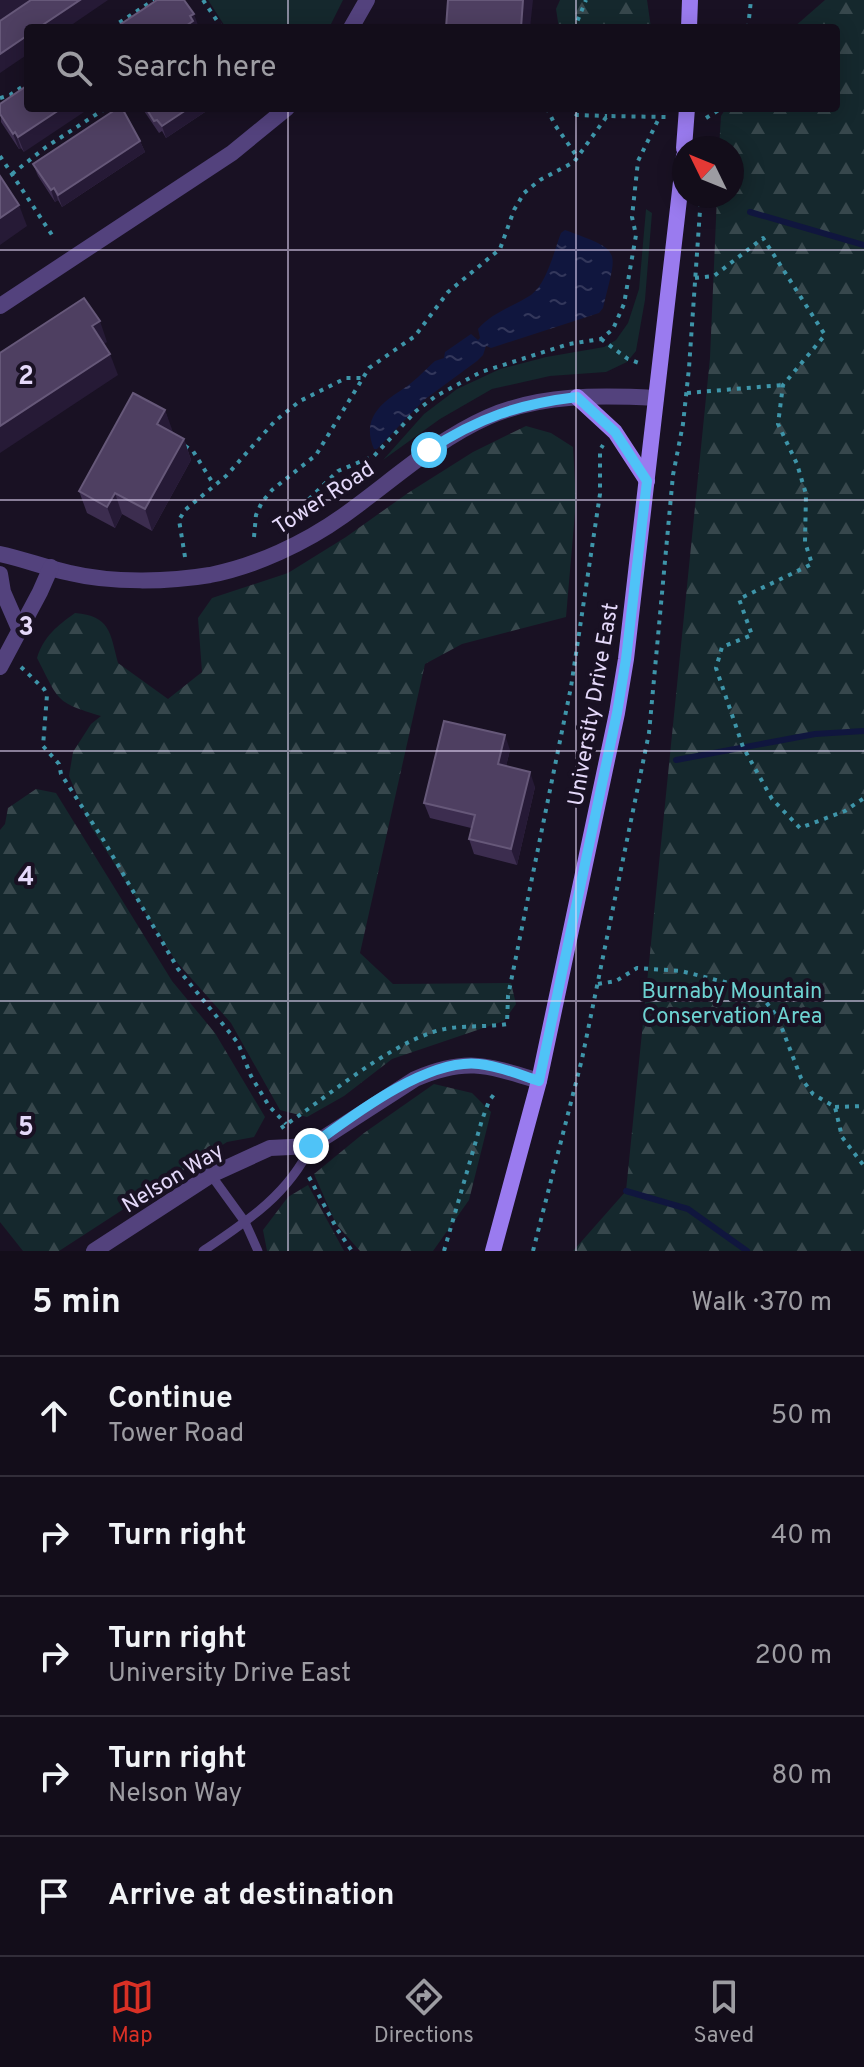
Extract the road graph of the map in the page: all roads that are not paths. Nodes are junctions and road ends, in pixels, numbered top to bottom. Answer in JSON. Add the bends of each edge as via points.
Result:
{"nodes":[{"id":1,"x":367,"y":0,"type":"edge"},
{"id":2,"x":690,"y":0,"type":"edge"},
{"id":3,"x":353,"y":24,"type":"edge"},
{"id":4,"x":689,"y":24,"type":"edge"},
{"id":5,"x":282,"y":112,"type":"edge"},
{"id":6,"x":687,"y":112,"type":"edge"},
{"id":7,"x":685,"y":136,"type":"edge"},
{"id":8,"x":678,"y":208,"type":"edge"},
{"id":9,"x":0,"y":306,"type":"edge"},
{"id":10,"x":577,"y":397,"type":"junction"},
{"id":11,"x":656,"y":398,"type":"junction"},
{"id":12,"x":647,"y":481,"type":"junction"},
{"id":13,"x":0,"y":554,"type":"edge"},
{"id":14,"x":51,"y":567,"type":"junction"},
{"id":15,"x":0,"y":574,"type":"edge"},
{"id":16,"x":20,"y":631,"type":"junction"},
{"id":17,"x":0,"y":667,"type":"edge"},
{"id":18,"x":539,"y":1081,"type":"junction"},
{"id":19,"x":311,"y":1146,"type":"junction"},
{"id":20,"x":211,"y":1175,"type":"junction"},
{"id":21,"x":245,"y":1222,"type":"junction"},
{"id":22,"x":94,"y":1251,"type":"edge"},
{"id":23,"x":203,"y":1251,"type":"edge"},
{"id":24,"x":258,"y":1251,"type":"edge"},
{"id":25,"x":493,"y":1251,"type":"edge"}],
"edges":[{"from":1,"to":3,"type":"street"},
{"from":2,"to":4,"type":"street"},
{"from":5,"to":9,"type":"street","via":[[232,153]]},
{"from":6,"to":7,"type":"street"},
{"from":8,"to":11,"type":"street","name":"University Drive East"},
{"from":10,"to":11,"type":"street","name":"Tower Road"},
{"from":10,"to":12,"type":"street","via":[[615,432]]},
{"from":10,"to":14,"type":"street","name":"Tower Road","via":[[524,405],[457,432],[340,518],[276,554],[211,574],[166,579],[108,578]]},
{"from":11,"to":12,"type":"street","name":"University Drive East"},
{"from":12,"to":18,"type":"street","name":"University Drive East","via":[[617,713]]},
{"from":13,"to":14,"type":"street","name":"Tower Road"},
{"from":14,"to":16,"type":"street"},
{"from":15,"to":16,"type":"street"},
{"from":16,"to":17,"type":"street"},
{"from":18,"to":19,"type":"street","name":"Nelson Way","via":[[479,1064],[455,1064],[415,1079]]},
{"from":18,"to":25,"type":"street","name":"University Drive East"},
{"from":19,"to":20,"type":"street","name":"Nelson Way","via":[[270,1148]]},
{"from":19,"to":21,"type":"lane","via":[[278,1195]]},
{"from":20,"to":21,"type":"lane"},
{"from":20,"to":22,"type":"street","name":"Nelson Way"},
{"from":21,"to":23,"type":"lane"},
{"from":21,"to":24,"type":"lane"}]}
